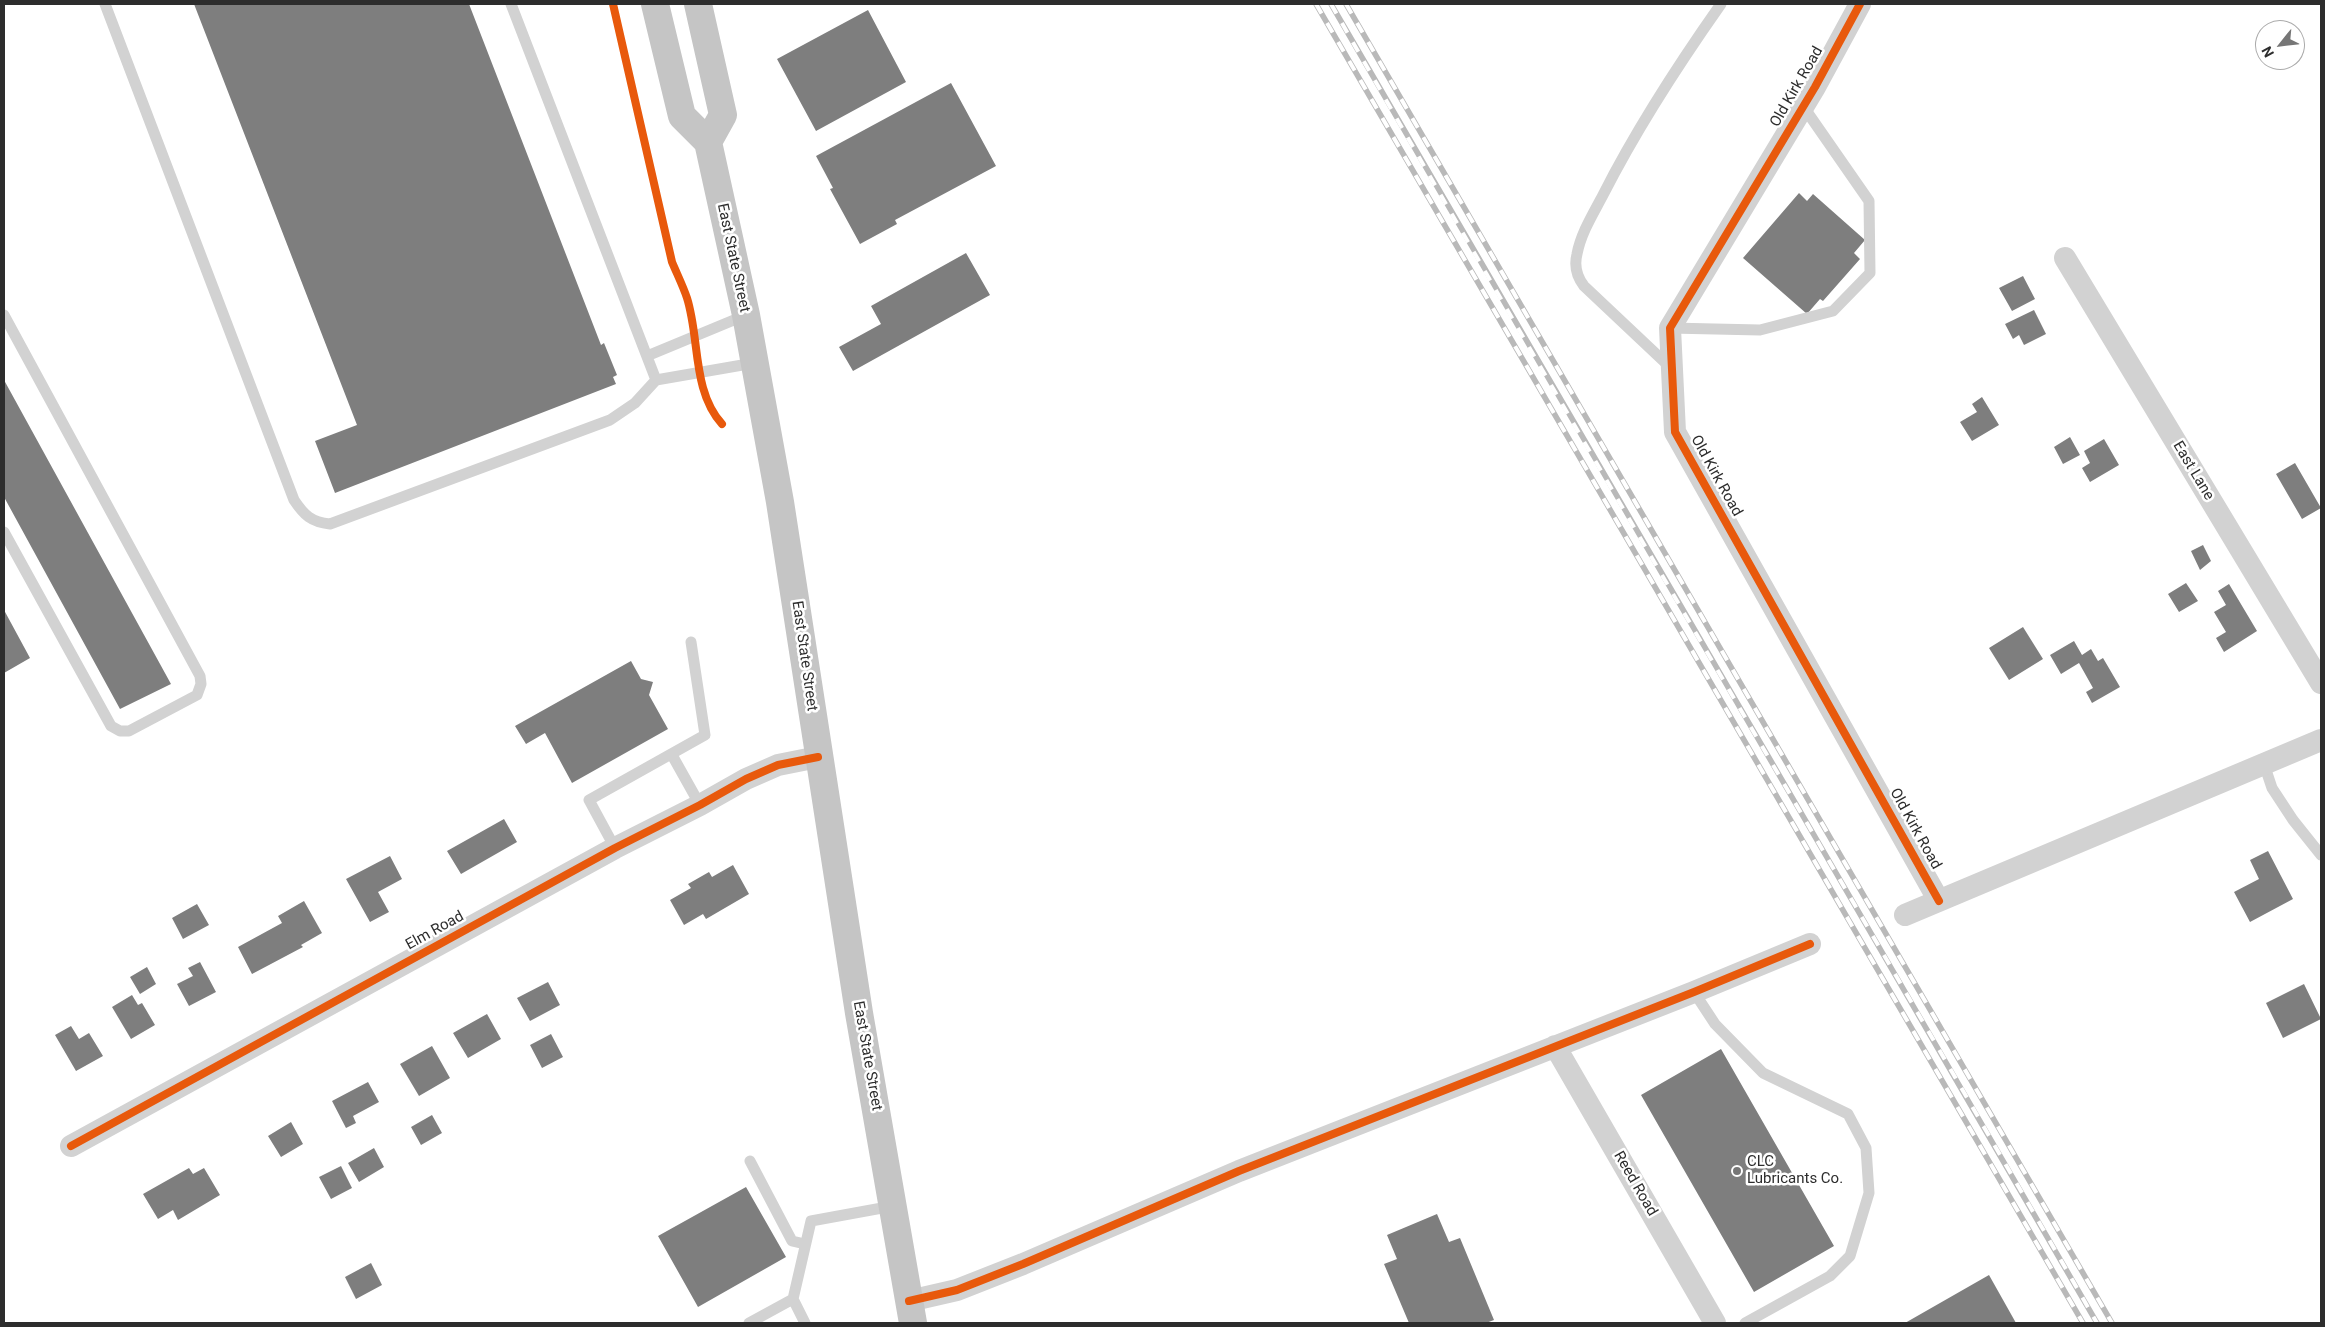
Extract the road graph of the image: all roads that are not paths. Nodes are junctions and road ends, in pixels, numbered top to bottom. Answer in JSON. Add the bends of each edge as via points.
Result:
{"nodes":[{"id":1,"x":105,"y":4,"type":"edge"},
{"id":2,"x":511,"y":4,"type":"edge"},
{"id":3,"x":655,"y":4,"type":"edge"},
{"id":4,"x":698,"y":4,"type":"edge"},
{"id":5,"x":1721,"y":4,"type":"edge"},
{"id":6,"x":1852,"y":8,"type":"edge"},
{"id":7,"x":1803,"y":106,"type":"junction"},
{"id":8,"x":708,"y":142,"type":"junction"},
{"id":9,"x":2065,"y":258,"type":"dead end"},
{"id":10,"x":4,"y":315,"type":"edge"},
{"id":11,"x":746,"y":315,"type":"junction"},
{"id":12,"x":1670,"y":328,"type":"junction"},
{"id":13,"x":647,"y":356,"type":"junction"},
{"id":14,"x":754,"y":363,"type":"junction"},
{"id":15,"x":1672,"y":369,"type":"junction"},
{"id":16,"x":656,"y":380,"type":"junction"},
{"id":17,"x":4,"y":532,"type":"edge"},
{"id":18,"x":691,"y":642,"type":"dead end"},
{"id":19,"x":2321,"y":683,"type":"edge"},
{"id":20,"x":2321,"y":740,"type":"edge"},
{"id":21,"x":672,"y":755,"type":"junction"},
{"id":22,"x":818,"y":756,"type":"junction"},
{"id":23,"x":2264,"y":764,"type":"junction"},
{"id":24,"x":700,"y":805,"type":"junction"},
{"id":25,"x":615,"y":848,"type":"junction"},
{"id":26,"x":2321,"y":855,"type":"edge"},
{"id":27,"x":1939,"y":901,"type":"junction"},
{"id":28,"x":1904,"y":914,"type":"dead end"},
{"id":29,"x":1810,"y":944,"type":"dead end"},
{"id":30,"x":1694,"y":992,"type":"junction"},
{"id":31,"x":1555,"y":1046,"type":"junction"},
{"id":32,"x":71,"y":1146,"type":"dead end"},
{"id":33,"x":750,"y":1161,"type":"dead end"},
{"id":34,"x":893,"y":1206,"type":"junction"},
{"id":35,"x":805,"y":1244,"type":"junction"},
{"id":36,"x":793,"y":1299,"type":"junction"},
{"id":37,"x":911,"y":1312,"type":"edge"},
{"id":38,"x":749,"y":1323,"type":"edge"},
{"id":39,"x":805,"y":1323,"type":"edge"},
{"id":40,"x":1715,"y":1323,"type":"edge"},
{"id":41,"x":1744,"y":1323,"type":"edge"}],
"edges":[{"from":1,"to":16,"type":"lane","via":[[294,500],[304,516],[318,523],[330,524],[610,420],[635,403]]},
{"from":2,"to":13,"type":"lane"},
{"from":3,"to":8,"type":"main road","via":[[682,116]]},
{"from":4,"to":8,"type":"main road","via":[[723,116]]},
{"from":5,"to":15,"type":"lane","via":[[1625,151],[1582,237],[1576,256],[1579,280],[1584,286]]},
{"from":6,"to":7,"type":"street","name":"Old Kirk Road"},
{"from":7,"to":12,"type":"street","name":"Old Kirk Road"},
{"from":7,"to":12,"type":"lane","via":[[1869,201],[1870,274],[1833,311],[1760,330]]},
{"from":8,"to":11,"type":"main road","name":"East State Street"},
{"from":9,"to":19,"type":"street","name":"East Lane"},
{"from":10,"to":17,"type":"lane","via":[[200,676],[197,695],[129,731],[111,726]]},
{"from":11,"to":13,"type":"lane"},
{"from":11,"to":14,"type":"main road","name":"East State Street"},
{"from":12,"to":15,"type":"street","name":"Old Kirk Road"},
{"from":13,"to":16,"type":"lane"},
{"from":14,"to":16,"type":"lane"},
{"from":14,"to":22,"type":"main road","name":"East State Street","via":[[791,571]]},
{"from":15,"to":27,"type":"street","name":"Old Kirk Road","via":[[1675,432]]},
{"from":18,"to":21,"type":"lane","via":[[705,735]]},
{"from":20,"to":23,"type":"street"},
{"from":21,"to":24,"type":"lane"},
{"from":21,"to":25,"type":"lane","via":[[589,800]]},
{"from":22,"to":24,"type":"street","name":"Elm Road","via":[[778,765]]},
{"from":22,"to":34,"type":"main road","name":"East State Street"},
{"from":23,"to":26,"type":"lane","via":[[2272,788],[2292,820]]},
{"from":23,"to":27,"type":"street"},
{"from":24,"to":25,"type":"street","name":"Elm Road"},
{"from":25,"to":32,"type":"street","name":"Elm Road"},
{"from":27,"to":28,"type":"street"},
{"from":29,"to":30,"type":"street"},
{"from":30,"to":31,"type":"street"},
{"from":30,"to":41,"type":"lane","via":[[1715,1024],[1763,1073],[1848,1114],[1866,1148],[1869,1193],[1850,1256],[1830,1276]]},
{"from":31,"to":37,"type":"street","via":[[1239,1171]]},
{"from":31,"to":40,"type":"street","name":"Reed Road"},
{"from":33,"to":35,"type":"lane","via":[[792,1242]]},
{"from":34,"to":35,"type":"lane","via":[[811,1221]]},
{"from":34,"to":37,"type":"main road","name":"East State Street"},
{"from":35,"to":36,"type":"lane"},
{"from":36,"to":38,"type":"lane"},
{"from":36,"to":39,"type":"lane"}]}
